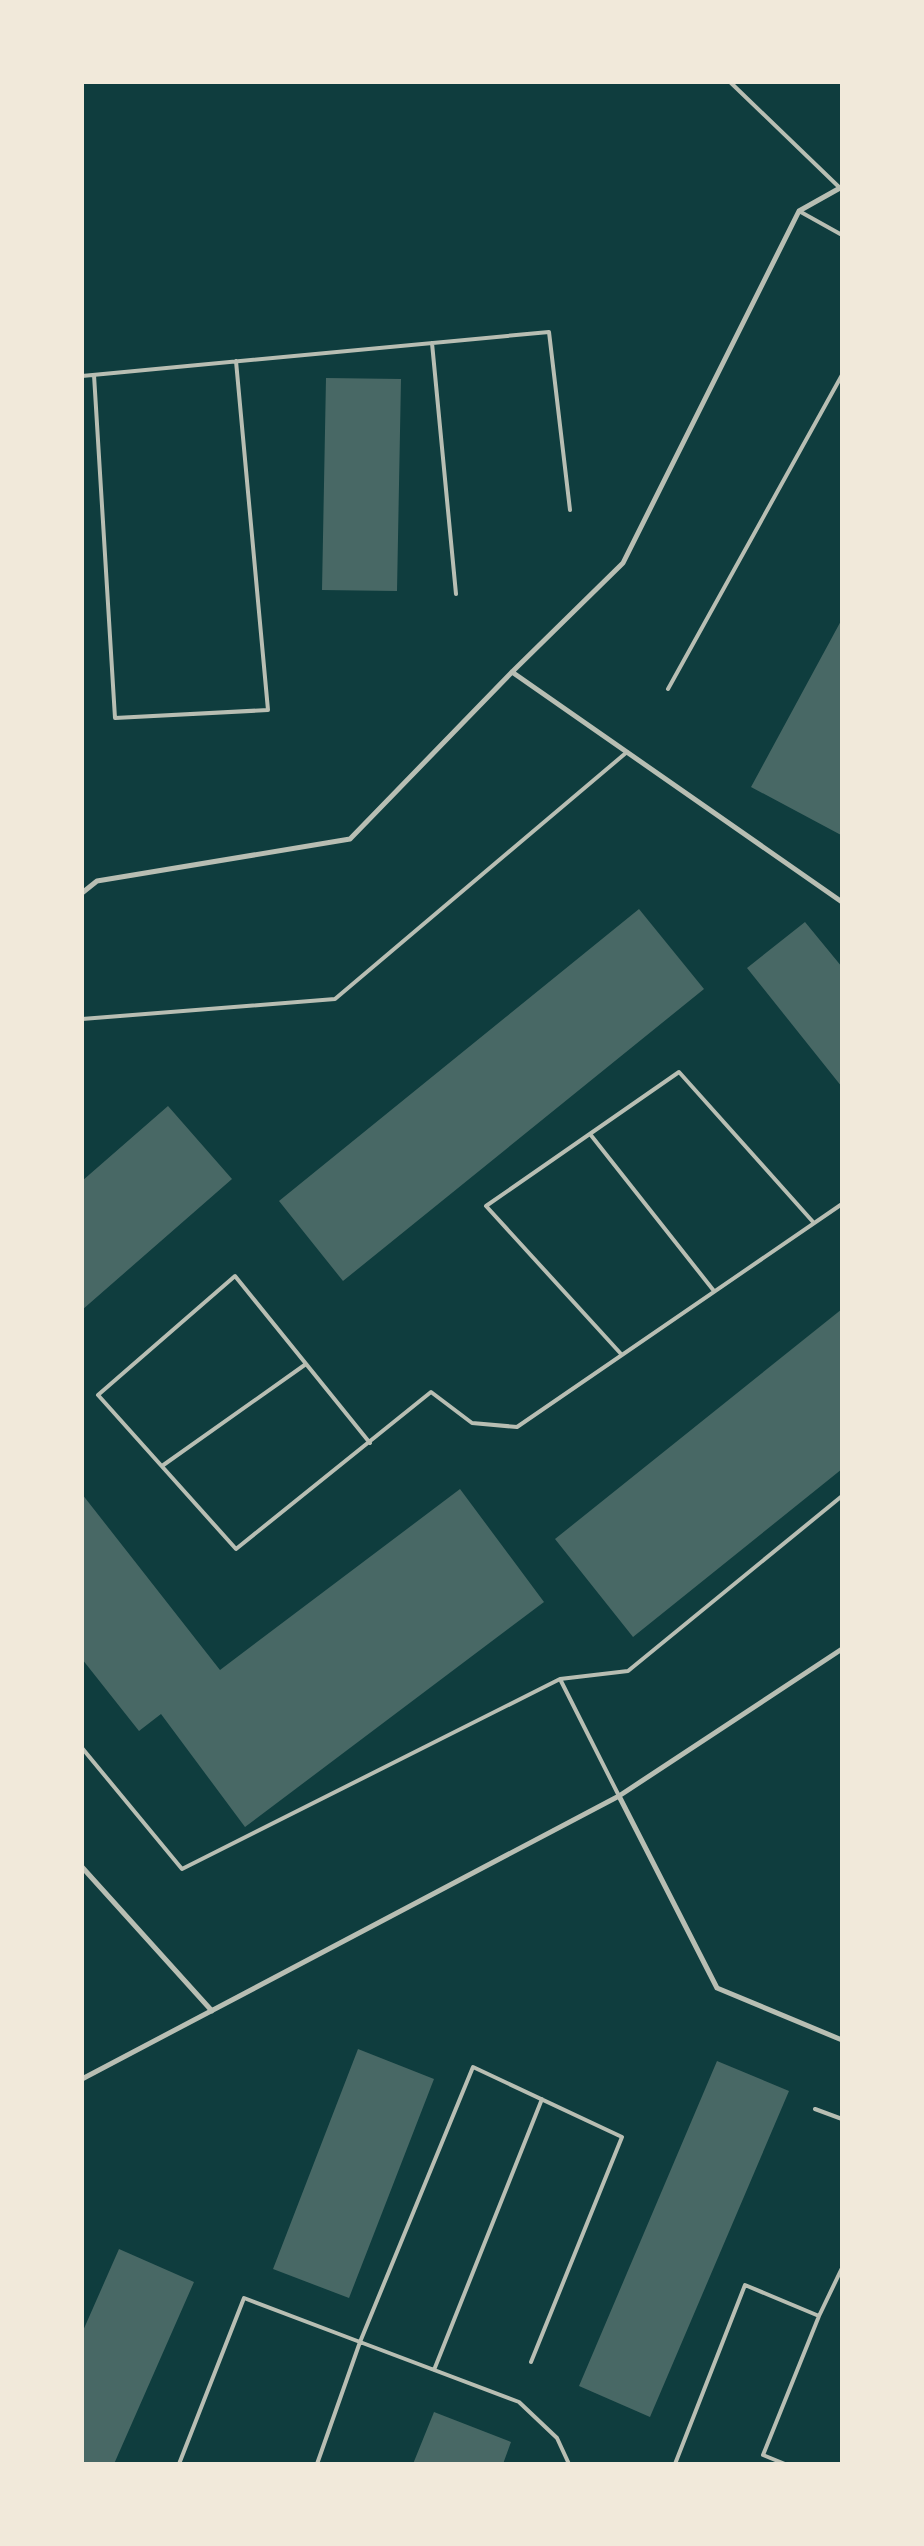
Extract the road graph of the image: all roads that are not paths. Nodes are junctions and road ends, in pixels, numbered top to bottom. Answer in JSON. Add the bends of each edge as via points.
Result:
{"nodes":[{"id":1,"x":730,"y":82,"type":"edge"},
{"id":2,"x":841,"y":187,"type":"edge"},
{"id":3,"x":799,"y":212,"type":"junction"},
{"id":4,"x":842,"y":235,"type":"edge"},
{"id":5,"x":432,"y":343,"type":"junction"},
{"id":6,"x":236,"y":362,"type":"junction"},
{"id":7,"x":94,"y":375,"type":"junction"},
{"id":8,"x":842,"y":375,"type":"edge"},
{"id":9,"x":82,"y":376,"type":"edge"},
{"id":10,"x":570,"y":510,"type":"dead end"},
{"id":11,"x":456,"y":594,"type":"dead end"},
{"id":12,"x":512,"y":672,"type":"junction"},
{"id":13,"x":668,"y":689,"type":"dead end"},
{"id":14,"x":626,"y":752,"type":"junction"},
{"id":15,"x":82,"y":893,"type":"edge"},
{"id":16,"x":842,"y":902,"type":"edge"},
{"id":17,"x":82,"y":1019,"type":"edge"},
{"id":18,"x":590,"y":1134,"type":"junction"},
{"id":19,"x":842,"y":1204,"type":"edge"},
{"id":20,"x":814,"y":1223,"type":"junction"},
{"id":21,"x":714,"y":1291,"type":"junction"},
{"id":22,"x":622,"y":1355,"type":"junction"},
{"id":23,"x":306,"y":1364,"type":"junction"},
{"id":24,"x":370,"y":1443,"type":"junction"},
{"id":25,"x":162,"y":1466,"type":"junction"},
{"id":26,"x":842,"y":1496,"type":"edge"},
{"id":27,"x":842,"y":1649,"type":"edge"},
{"id":28,"x":560,"y":1679,"type":"junction"},
{"id":29,"x":82,"y":1748,"type":"edge"},
{"id":30,"x":619,"y":1796,"type":"junction"},
{"id":31,"x":82,"y":1866,"type":"edge"},
{"id":32,"x":212,"y":2011,"type":"junction"},
{"id":33,"x":842,"y":2040,"type":"edge"},
{"id":34,"x":82,"y":2079,"type":"edge"},
{"id":35,"x":542,"y":2099,"type":"junction"},
{"id":36,"x":815,"y":2109,"type":"dead end"},
{"id":37,"x":842,"y":2120,"type":"edge"},
{"id":38,"x":842,"y":2268,"type":"edge"},
{"id":39,"x":819,"y":2316,"type":"junction"},
{"id":40,"x":360,"y":2342,"type":"junction"},
{"id":41,"x":531,"y":2362,"type":"dead end"},
{"id":42,"x":434,"y":2370,"type":"junction"},
{"id":43,"x":179,"y":2464,"type":"edge"},
{"id":44,"x":317,"y":2464,"type":"edge"},
{"id":45,"x":568,"y":2464,"type":"edge"},
{"id":46,"x":675,"y":2464,"type":"edge"},
{"id":47,"x":785,"y":2464,"type":"edge"}],
"edges":[{"from":1,"to":2,"type":"lane"},
{"from":2,"to":3,"type":"street"},
{"from":3,"to":4,"type":"lane"},
{"from":3,"to":12,"type":"street","via":[[623,563]]},
{"from":5,"to":6,"type":"lane"},
{"from":5,"to":10,"type":"lane","via":[[549,332]]},
{"from":5,"to":11,"type":"lane"},
{"from":6,"to":7,"type":"lane"},
{"from":6,"to":7,"type":"lane","via":[[268,710],[115,718]]},
{"from":7,"to":9,"type":"lane"},
{"from":8,"to":13,"type":"lane"},
{"from":12,"to":14,"type":"street"},
{"from":12,"to":15,"type":"street","via":[[350,840],[97,881]]},
{"from":14,"to":16,"type":"street"},
{"from":14,"to":17,"type":"lane","via":[[335,999]]},
{"from":18,"to":20,"type":"lane","via":[[679,1072]]},
{"from":18,"to":21,"type":"lane"},
{"from":18,"to":22,"type":"lane","via":[[486,1206]]},
{"from":19,"to":20,"type":"lane"},
{"from":20,"to":21,"type":"lane"},
{"from":21,"to":22,"type":"lane"},
{"from":22,"to":24,"type":"lane","via":[[517,1427],[472,1423],[430,1392]]},
{"from":23,"to":24,"type":"lane"},
{"from":23,"to":25,"type":"lane"},
{"from":23,"to":25,"type":"lane","via":[[235,1276],[98,1395]]},
{"from":24,"to":25,"type":"lane","via":[[236,1549]]},
{"from":26,"to":28,"type":"lane","via":[[628,1671]]},
{"from":27,"to":30,"type":"street"},
{"from":28,"to":29,"type":"lane","via":[[182,1869]]},
{"from":28,"to":30,"type":"lane"},
{"from":30,"to":32,"type":"street"},
{"from":30,"to":33,"type":"street","via":[[717,1988]]},
{"from":31,"to":32,"type":"street"},
{"from":32,"to":34,"type":"street"},
{"from":35,"to":40,"type":"lane","via":[[473,2067]]},
{"from":35,"to":41,"type":"lane","via":[[622,2137]]},
{"from":35,"to":42,"type":"lane"},
{"from":36,"to":37,"type":"lane"},
{"from":38,"to":39,"type":"lane"},
{"from":39,"to":46,"type":"lane","via":[[745,2285]]},
{"from":39,"to":47,"type":"lane","via":[[763,2455]]},
{"from":40,"to":42,"type":"lane"},
{"from":40,"to":43,"type":"lane","via":[[244,2298]]},
{"from":40,"to":44,"type":"lane"},
{"from":42,"to":45,"type":"lane","via":[[519,2402],[557,2438]]}]}
